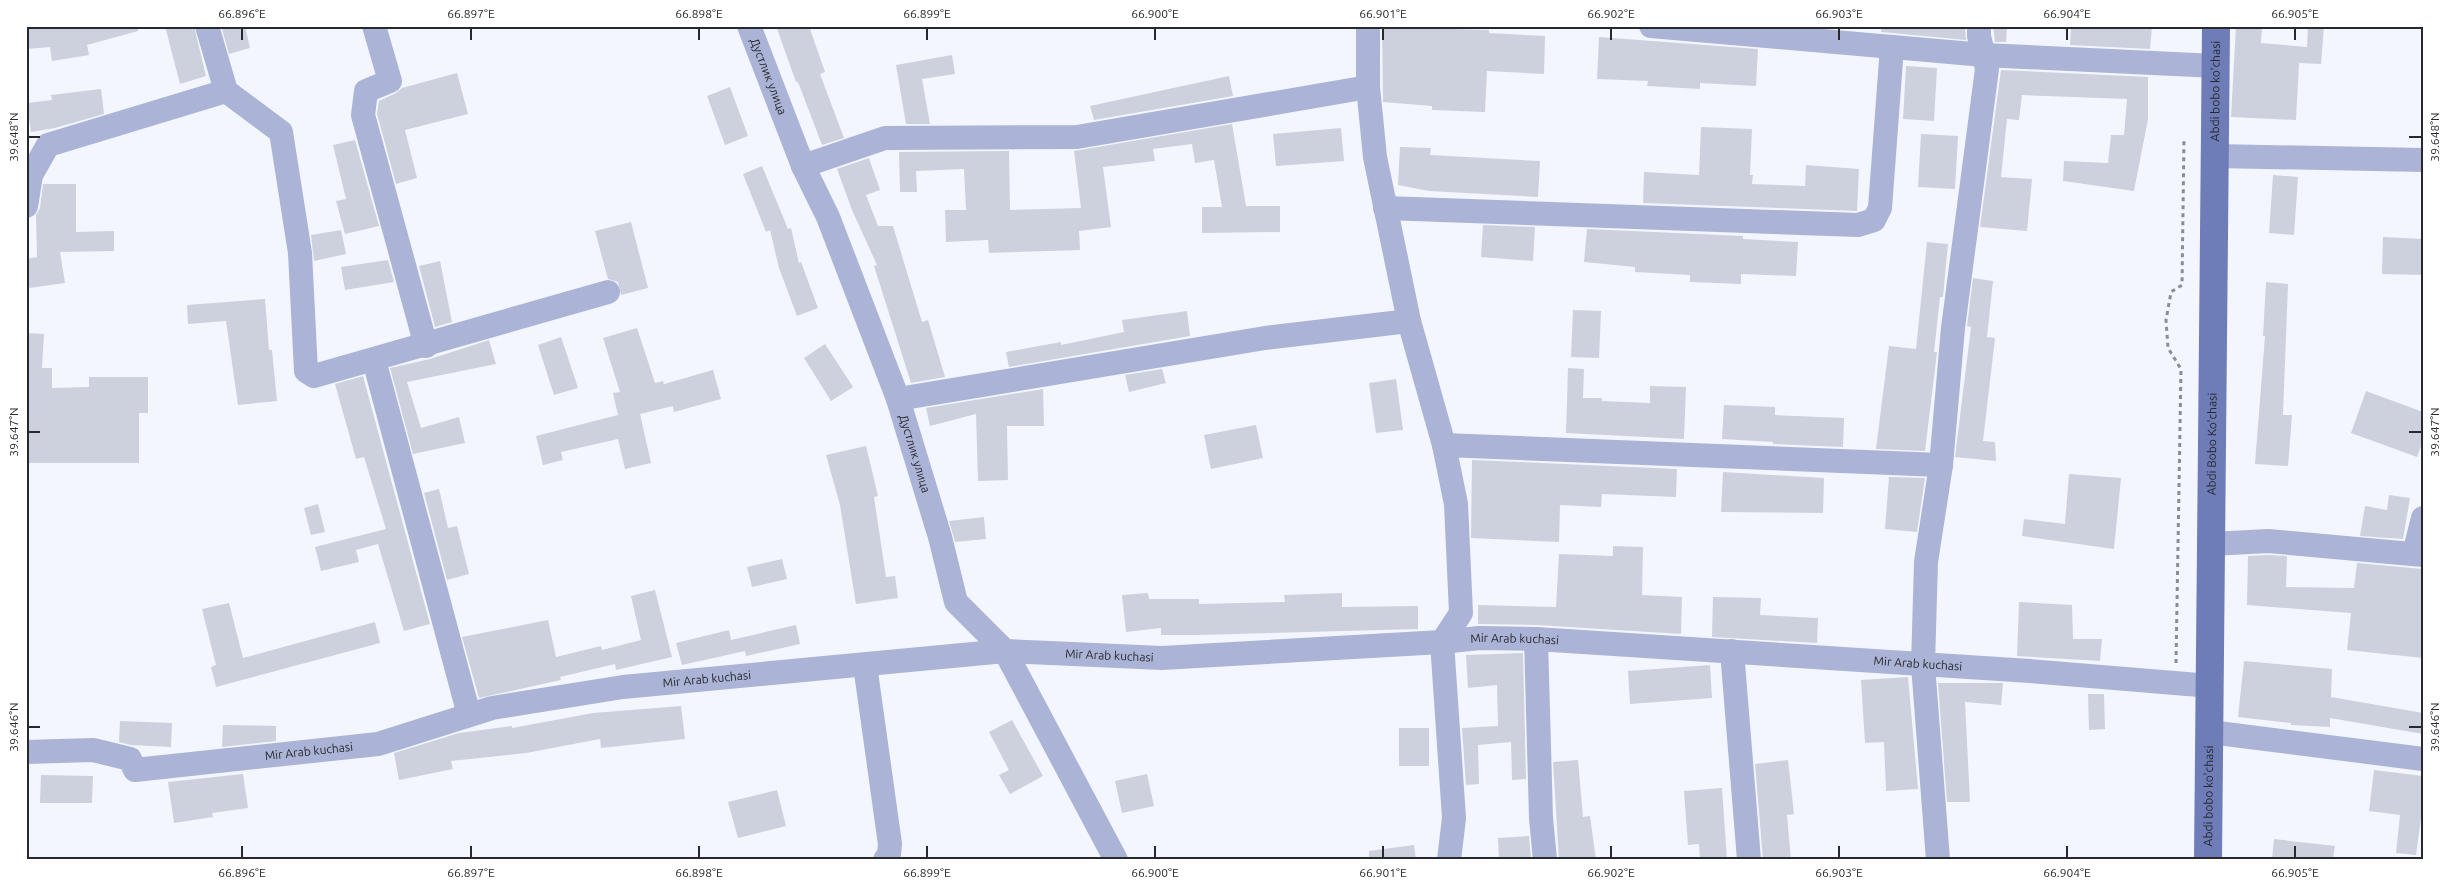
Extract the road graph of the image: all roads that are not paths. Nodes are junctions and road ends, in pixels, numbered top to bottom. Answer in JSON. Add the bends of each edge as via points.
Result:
{"nodes":[{"id":1,"x":207,"y":26,"type":"edge"},
{"id":2,"x":374,"y":26,"type":"edge"},
{"id":3,"x":749,"y":26,"type":"edge"},
{"id":4,"x":1368,"y":26,"type":"edge"},
{"id":5,"x":1651,"y":26,"type":"edge"},
{"id":6,"x":1979,"y":26,"type":"edge"},
{"id":7,"x":2216,"y":26,"type":"edge"},
{"id":8,"x":1788,"y":32,"type":"edge"},
{"id":9,"x":1892,"y":47,"type":"junction"},
{"id":10,"x":1984,"y":55,"type":"junction"},
{"id":11,"x":2216,"y":66,"type":"junction"},
{"id":12,"x":1368,"y":87,"type":"junction"},
{"id":13,"x":226,"y":91,"type":"junction"},
{"id":14,"x":2214,"y":156,"type":"junction"},
{"id":15,"x":2423,"y":160,"type":"edge"},
{"id":16,"x":803,"y":166,"type":"junction"},
{"id":17,"x":27,"y":199,"type":"edge"},
{"id":18,"x":1385,"y":208,"type":"junction"},
{"id":19,"x":608,"y":292,"type":"dead end"},
{"id":20,"x":1409,"y":321,"type":"junction"},
{"id":21,"x":426,"y":346,"type":"junction"},
{"id":22,"x":374,"y":360,"type":"junction"},
{"id":23,"x":898,"y":399,"type":"junction"},
{"id":24,"x":1444,"y":445,"type":"junction"},
{"id":25,"x":1941,"y":465,"type":"junction"},
{"id":26,"x":2423,"y":518,"type":"edge"},
{"id":27,"x":2212,"y":544,"type":"junction"},
{"id":28,"x":2418,"y":554,"type":"edge"},
{"id":29,"x":1536,"y":639,"type":"junction"},
{"id":30,"x":1442,"y":642,"type":"junction"},
{"id":31,"x":1005,"y":651,"type":"junction"},
{"id":32,"x":1732,"y":651,"type":"junction"},
{"id":33,"x":865,"y":665,"type":"junction"},
{"id":34,"x":1923,"y":665,"type":"junction"},
{"id":35,"x":2211,"y":686,"type":"junction"},
{"id":36,"x":469,"y":715,"type":"junction"},
{"id":37,"x":2210,"y":732,"type":"junction"},
{"id":38,"x":26,"y":752,"type":"edge"},
{"id":39,"x":2423,"y":759,"type":"edge"},
{"id":40,"x":885,"y":860,"type":"edge"},
{"id":41,"x":1116,"y":860,"type":"edge"},
{"id":42,"x":1449,"y":860,"type":"edge"},
{"id":43,"x":1545,"y":860,"type":"edge"},
{"id":44,"x":1749,"y":860,"type":"edge"},
{"id":45,"x":1938,"y":860,"type":"edge"},
{"id":46,"x":2208,"y":860,"type":"edge"}],
"edges":[{"from":1,"to":13,"type":"street"},
{"from":2,"to":21,"type":"street","via":[[390,81],[366,91],[363,115]]},
{"from":3,"to":16,"type":"street","name":"Дустлик улица"},
{"from":4,"to":12,"type":"street"},
{"from":5,"to":8,"type":"street"},
{"from":6,"to":10,"type":"street"},
{"from":7,"to":11,"type":"main road","name":"Abdi bobo ko'chasi"},
{"from":8,"to":9,"type":"street"},
{"from":9,"to":10,"type":"street"},
{"from":9,"to":18,"type":"street","via":[[1880,208],[1874,220],[1858,225]]},
{"from":10,"to":11,"type":"street"},
{"from":10,"to":25,"type":"street","via":[[1987,69],[1953,328]]},
{"from":11,"to":14,"type":"main road","name":"Abdi bobo ko'chasi"},
{"from":12,"to":16,"type":"street","via":[[1077,137],[885,138]]},
{"from":12,"to":18,"type":"street","via":[[1375,157]]},
{"from":13,"to":17,"type":"street","via":[[48,146],[30,175]]},
{"from":13,"to":22,"type":"street","via":[[281,132],[300,253],[306,371],[314,376]]},
{"from":14,"to":15,"type":"street"},
{"from":14,"to":27,"type":"main road","name":"Abdi Bobo Ko'chasi"},
{"from":16,"to":23,"type":"street","name":"Дустлик улица","via":[[828,218]]},
{"from":18,"to":20,"type":"street"},
{"from":19,"to":21,"type":"street"},
{"from":20,"to":23,"type":"street","via":[[1265,338]]},
{"from":20,"to":24,"type":"street"},
{"from":21,"to":22,"type":"street"},
{"from":22,"to":36,"type":"street"},
{"from":23,"to":31,"type":"street","name":"Дустлик улица","via":[[956,602]]},
{"from":24,"to":25,"type":"street"},
{"from":24,"to":30,"type":"street","via":[[1456,504],[1461,613]]},
{"from":25,"to":34,"type":"street","via":[[1926,562]]},
{"from":26,"to":28,"type":"street"},
{"from":27,"to":28,"type":"street","via":[[2268,542]]},
{"from":27,"to":35,"type":"main road","name":"Abdi Bobo Ko'chasi"},
{"from":29,"to":30,"type":"street","name":"Mir Arab kuchasi","via":[[1479,638]]},
{"from":29,"to":32,"type":"street","name":"Mir Arab kuchasi"},
{"from":29,"to":43,"type":"street"},
{"from":30,"to":31,"type":"street","name":"Mir Arab kuchasi","via":[[1162,658]]},
{"from":30,"to":42,"type":"street","via":[[1454,818]]},
{"from":31,"to":33,"type":"street","name":"Mir Arab kuchasi"},
{"from":31,"to":41,"type":"street","name":"Дустлик улица"},
{"from":32,"to":34,"type":"street","name":"Mir Arab kuchasi"},
{"from":32,"to":44,"type":"street"},
{"from":33,"to":36,"type":"street","name":"Mir Arab kuchasi","via":[[623,687],[492,708]]},
{"from":33,"to":40,"type":"street","via":[[890,844]]},
{"from":34,"to":35,"type":"street","name":"Mir Arab kuchasi"},
{"from":34,"to":45,"type":"street"},
{"from":35,"to":37,"type":"main road","name":"Abdi Bobo Ko'chasi"},
{"from":36,"to":38,"type":"street","name":"Mir Arab kuchasi","via":[[378,744],[135,770],[130,759],[94,750]]},
{"from":37,"to":39,"type":"street"},
{"from":37,"to":46,"type":"main road","name":"Abdi bobo ko'chasi"}]}
